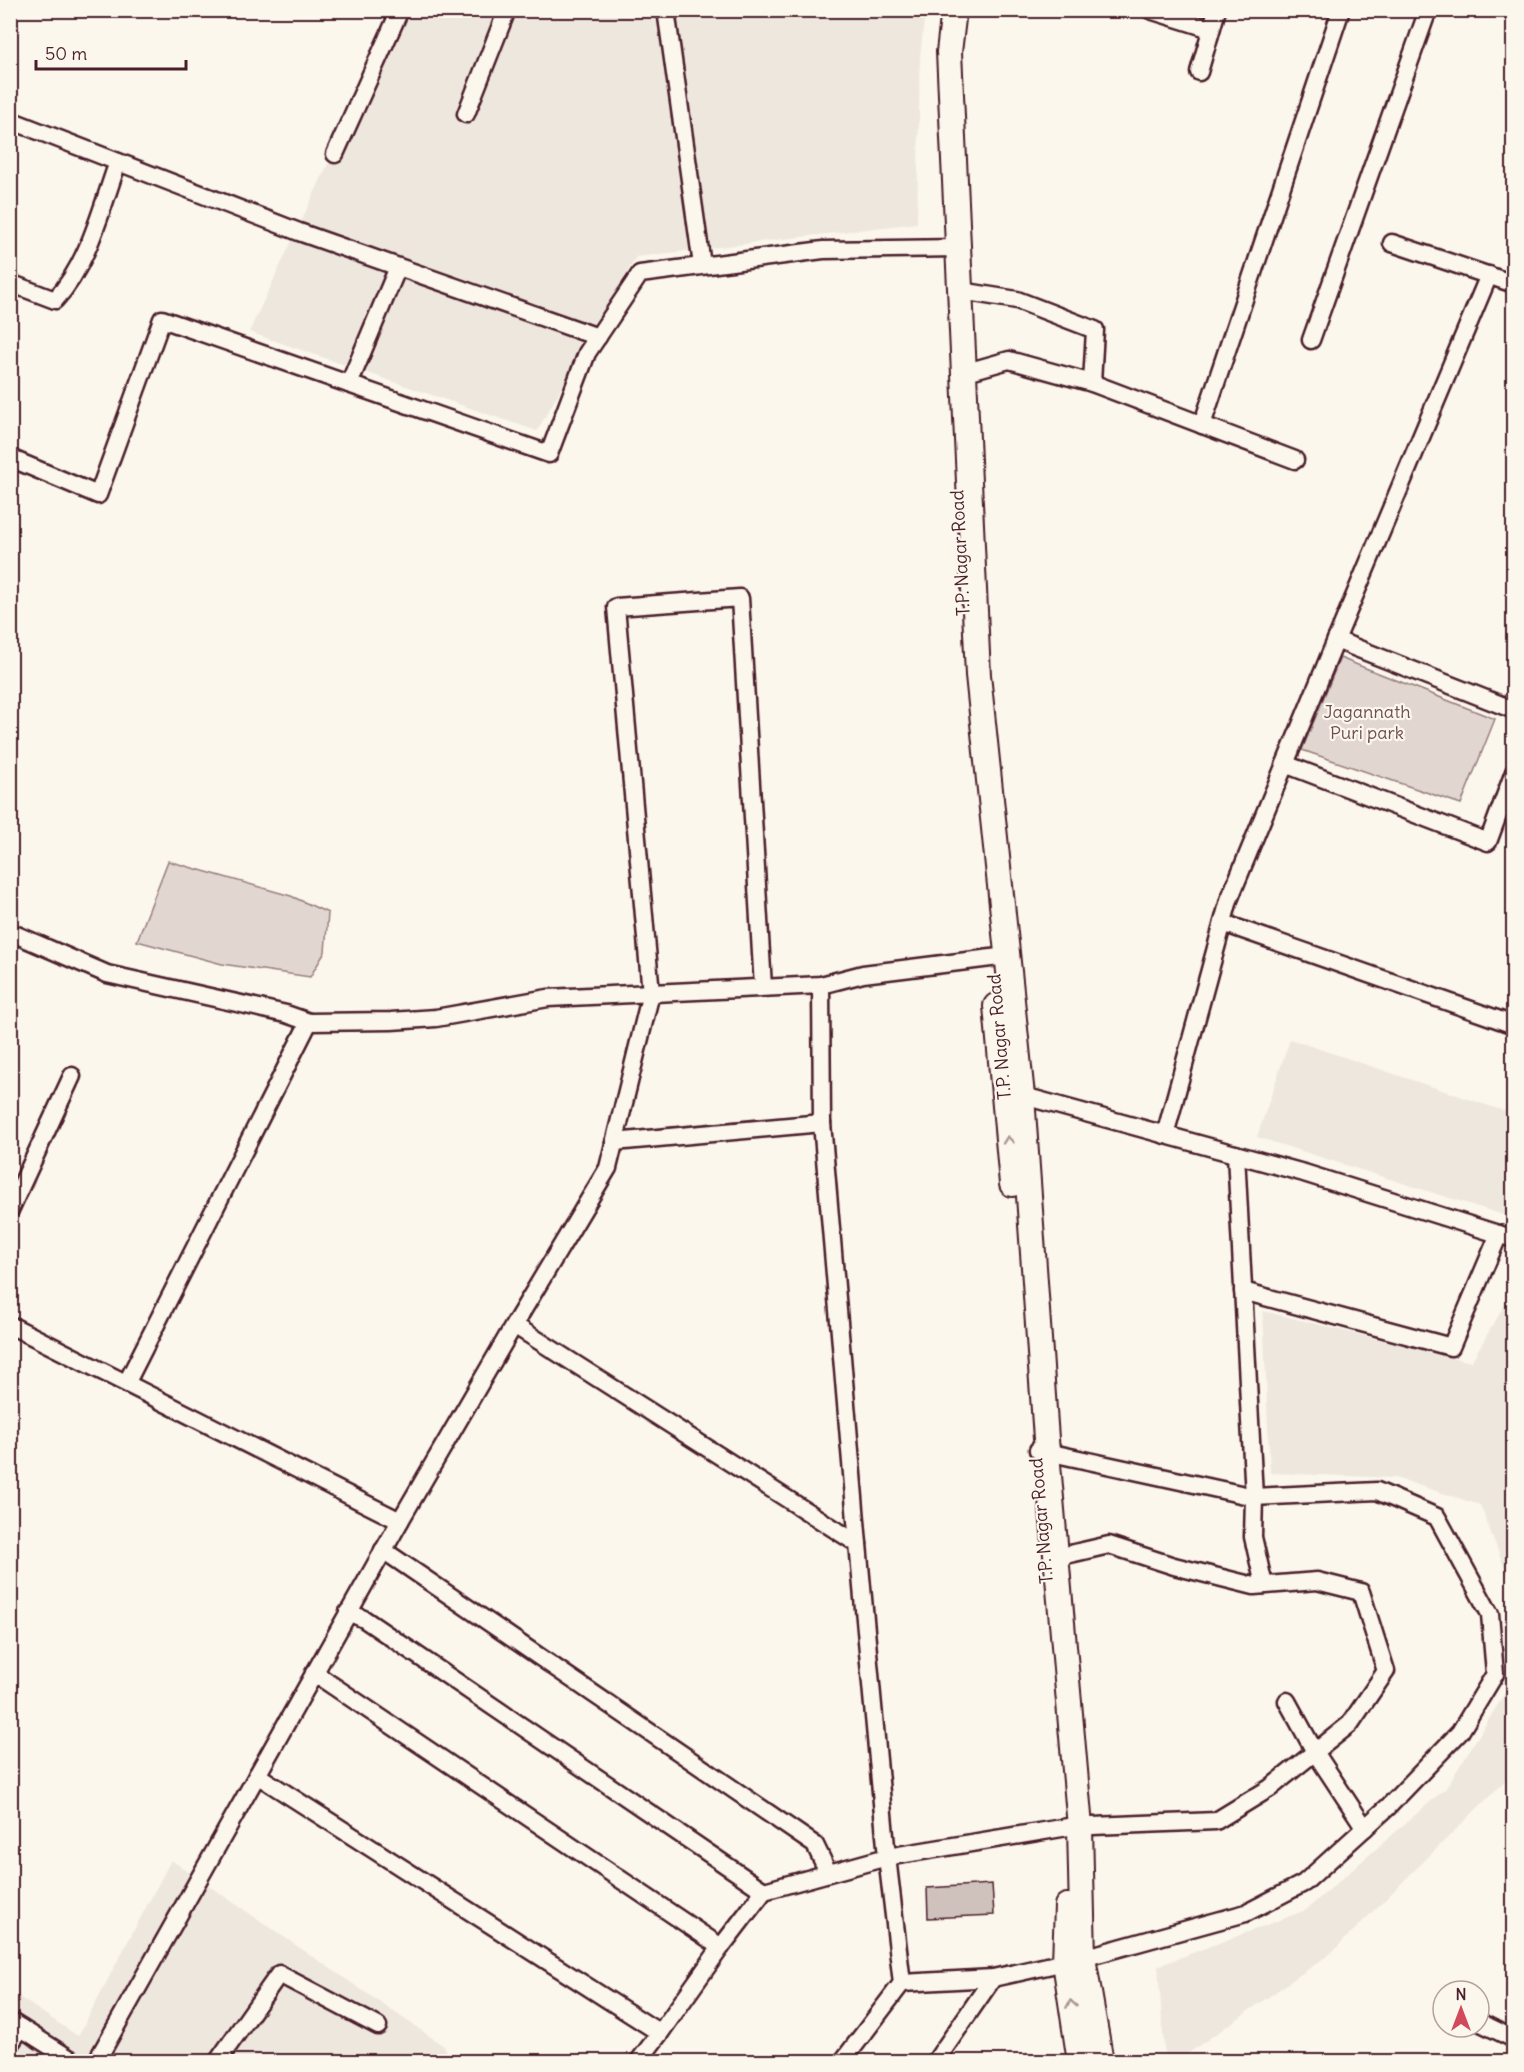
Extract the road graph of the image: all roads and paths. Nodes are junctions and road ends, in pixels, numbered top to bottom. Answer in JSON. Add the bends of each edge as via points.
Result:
{"nodes":[{"id":1,"x":400,"y":10,"type":"edge"},
{"id":2,"x":507,"y":10,"type":"edge"},
{"id":3,"x":666,"y":10,"type":"edge"},
{"id":4,"x":942,"y":10,"type":"edge"},
{"id":5,"x":954,"y":10,"type":"edge"},
{"id":6,"x":1150,"y":10,"type":"edge"},
{"id":7,"x":1217,"y":10,"type":"edge"},
{"id":8,"x":1341,"y":10,"type":"edge"},
{"id":9,"x":1428,"y":10,"type":"edge"},
{"id":10,"x":1212,"y":29,"type":"junction"},
{"id":11,"x":1199,"y":72,"type":"dead end"},
{"id":12,"x":466,"y":114,"type":"dead end"},
{"id":13,"x":10,"y":120,"type":"edge"},
{"id":14,"x":335,"y":154,"type":"dead end"},
{"id":15,"x":118,"y":162,"type":"junction"},
{"id":16,"x":1392,"y":243,"type":"dead end"},
{"id":17,"x":952,"y":248,"type":"junction"},
{"id":18,"x":702,"y":265,"type":"junction"},
{"id":19,"x":398,"y":267,"type":"junction"},
{"id":20,"x":1489,"y":275,"type":"junction"},
{"id":21,"x":10,"y":283,"type":"edge"},
{"id":22,"x":1514,"y":284,"type":"edge"},
{"id":23,"x":961,"y":291,"type":"junction"},
{"id":24,"x":598,"y":337,"type":"junction"},
{"id":25,"x":1311,"y":340,"type":"dead end"},
{"id":26,"x":963,"y":373,"type":"junction"},
{"id":27,"x":1092,"y":383,"type":"junction"},
{"id":28,"x":349,"y":384,"type":"junction"},
{"id":29,"x":1202,"y":425,"type":"junction"},
{"id":30,"x":10,"y":458,"type":"edge"},
{"id":31,"x":1295,"y":460,"type":"dead end"},
{"id":32,"x":1336,"y":640,"type":"junction"},
{"id":33,"x":1514,"y":710,"type":"edge"},
{"id":34,"x":1285,"y":764,"type":"junction"},
{"id":35,"x":1514,"y":772,"type":"edge"},
{"id":36,"x":1223,"y":923,"type":"junction"},
{"id":37,"x":10,"y":932,"type":"edge"},
{"id":38,"x":999,"y":956,"type":"junction"},
{"id":39,"x":821,"y":985,"type":"junction"},
{"id":40,"x":763,"y":987,"type":"junction"},
{"id":41,"x":651,"y":993,"type":"junction"},
{"id":42,"x":309,"y":1022,"type":"junction"},
{"id":43,"x":1514,"y":1025,"type":"edge"},
{"id":44,"x":72,"y":1076,"type":"dead end"},
{"id":45,"x":1012,"y":1093,"type":"junction"},
{"id":46,"x":822,"y":1123,"type":"junction"},
{"id":47,"x":1166,"y":1135,"type":"junction"},
{"id":48,"x":615,"y":1142,"type":"junction"},
{"id":49,"x":1236,"y":1154,"type":"junction"},
{"id":50,"x":10,"y":1210,"type":"edge"},
{"id":51,"x":1506,"y":1237,"type":"edge"},
{"id":52,"x":1243,"y":1291,"type":"junction"},
{"id":53,"x":10,"y":1325,"type":"edge"},
{"id":54,"x":514,"y":1325,"type":"junction"},
{"id":55,"x":127,"y":1382,"type":"junction"},
{"id":56,"x":1041,"y":1451,"type":"junction"},
{"id":57,"x":1254,"y":1497,"type":"junction"},
{"id":58,"x":400,"y":1521,"type":"junction"},
{"id":59,"x":858,"y":1544,"type":"junction"},
{"id":60,"x":383,"y":1550,"type":"junction"},
{"id":61,"x":1057,"y":1557,"type":"junction"},
{"id":62,"x":1264,"y":1585,"type":"junction"},
{"id":63,"x":348,"y":1612,"type":"junction"},
{"id":64,"x":314,"y":1673,"type":"junction"},
{"id":65,"x":1287,"y":1701,"type":"dead end"},
{"id":66,"x":1315,"y":1752,"type":"junction"},
{"id":67,"x":257,"y":1775,"type":"junction"},
{"id":68,"x":1074,"y":1827,"type":"junction"},
{"id":69,"x":1365,"y":1828,"type":"junction"},
{"id":70,"x":887,"y":1857,"type":"junction"},
{"id":71,"x":828,"y":1872,"type":"junction"},
{"id":72,"x":764,"y":1891,"type":"junction"},
{"id":73,"x":721,"y":1947,"type":"junction"},
{"id":74,"x":1074,"y":1960,"type":"junction"},
{"id":75,"x":993,"y":1978,"type":"junction"},
{"id":76,"x":902,"y":1983,"type":"junction"},
{"id":77,"x":16,"y":2024,"type":"edge"},
{"id":78,"x":378,"y":2026,"type":"dead end"},
{"id":79,"x":1491,"y":2027,"type":"edge"},
{"id":80,"x":660,"y":2033,"type":"junction"},
{"id":81,"x":1514,"y":2038,"type":"edge"},
{"id":82,"x":10,"y":2044,"type":"edge"},
{"id":83,"x":75,"y":2061,"type":"edge"},
{"id":84,"x":96,"y":2061,"type":"edge"},
{"id":85,"x":217,"y":2061,"type":"edge"},
{"id":86,"x":638,"y":2061,"type":"edge"},
{"id":87,"x":842,"y":2061,"type":"edge"},
{"id":88,"x":935,"y":2061,"type":"edge"},
{"id":89,"x":1080,"y":2061,"type":"edge"},
{"id":90,"x":1101,"y":2061,"type":"edge"}],
"edges":[{"from":1,"to":14,"type":"street"},
{"from":2,"to":12,"type":"street"},
{"from":3,"to":18,"type":"street"},
{"from":4,"to":17,"type":"main road","name":"T.P. Nagar Road","via":[[936,58]]},
{"from":5,"to":17,"type":"main road","via":[[950,52]]},
{"from":6,"to":10,"type":"street"},
{"from":7,"to":10,"type":"street"},
{"from":8,"to":29,"type":"street"},
{"from":9,"to":25,"type":"street"},
{"from":10,"to":11,"type":"street"},
{"from":13,"to":15,"type":"street"},
{"from":15,"to":19,"type":"street"},
{"from":15,"to":21,"type":"street","via":[[86,252],[70,283],[55,300]]},
{"from":16,"to":20,"type":"street"},
{"from":17,"to":18,"type":"street","via":[[824,250]]},
{"from":17,"to":23,"type":"main road"},
{"from":17,"to":38,"type":"main road","name":"T.P. Nagar Road","via":[[968,715]]},
{"from":18,"to":24,"type":"street","via":[[640,274]]},
{"from":19,"to":24,"type":"street"},
{"from":19,"to":28,"type":"street"},
{"from":20,"to":22,"type":"street"},
{"from":20,"to":32,"type":"street"},
{"from":23,"to":26,"type":"main road"},
{"from":23,"to":27,"type":"street","via":[[1017,300],[1095,330]]},
{"from":24,"to":28,"type":"street","via":[[587,353],[549,454]]},
{"from":26,"to":27,"type":"street","via":[[1009,360]]},
{"from":26,"to":38,"type":"main road","via":[[978,675]]},
{"from":27,"to":29,"type":"street"},
{"from":28,"to":30,"type":"street","via":[[162,319],[98,495]]},
{"from":29,"to":31,"type":"street"},
{"from":32,"to":33,"type":"street"},
{"from":32,"to":34,"type":"street"},
{"from":34,"to":35,"type":"street","via":[[1488,842]]},
{"from":34,"to":36,"type":"street"},
{"from":36,"to":43,"type":"street"},
{"from":36,"to":47,"type":"street"},
{"from":37,"to":42,"type":"street","via":[[106,974]]},
{"from":38,"to":39,"type":"street","via":[[863,974]]},
{"from":38,"to":45,"type":"main road","name":"T.P. Nagar Road"},
{"from":39,"to":40,"type":"street"},
{"from":39,"to":46,"type":"street"},
{"from":40,"to":41,"type":"street"},
{"from":40,"to":41,"type":"street","via":[[740,598],[616,607]]},
{"from":41,"to":42,"type":"street","via":[[548,998],[436,1018]]},
{"from":41,"to":48,"type":"street"},
{"from":42,"to":55,"type":"street"},
{"from":44,"to":50,"type":"street"},
{"from":45,"to":47,"type":"street"},
{"from":45,"to":56,"type":"main road","name":"T.P. Nagar Road"},
{"from":46,"to":48,"type":"street"},
{"from":46,"to":59,"type":"street"},
{"from":47,"to":49,"type":"street"},
{"from":48,"to":54,"type":"street","via":[[608,1168]]},
{"from":49,"to":51,"type":"street"},
{"from":49,"to":52,"type":"street"},
{"from":51,"to":52,"type":"street","via":[[1451,1347]]},
{"from":52,"to":57,"type":"street"},
{"from":53,"to":55,"type":"street"},
{"from":54,"to":58,"type":"street"},
{"from":54,"to":59,"type":"street"},
{"from":55,"to":58,"type":"street"},
{"from":56,"to":57,"type":"street"},
{"from":56,"to":61,"type":"main road"},
{"from":56,"to":68,"type":"main road","name":"T.P. Nagar Road"},
{"from":57,"to":62,"type":"street","via":[[1253,1537]]},
{"from":57,"to":69,"type":"street","via":[[1377,1491],[1437,1517],[1490,1614],[1495,1674],[1460,1732]]},
{"from":58,"to":60,"type":"street"},
{"from":59,"to":70,"type":"street"},
{"from":60,"to":63,"type":"street"},
{"from":60,"to":71,"type":"street","via":[[815,1845]]},
{"from":61,"to":62,"type":"street","via":[[1110,1545],[1185,1569]]},
{"from":61,"to":68,"type":"main road"},
{"from":62,"to":66,"type":"street","via":[[1317,1581],[1361,1592],[1386,1671],[1350,1724]]},
{"from":63,"to":64,"type":"street"},
{"from":63,"to":72,"type":"street","via":[[364,1619]]},
{"from":64,"to":67,"type":"street"},
{"from":64,"to":73,"type":"street"},
{"from":65,"to":66,"type":"street"},
{"from":66,"to":68,"type":"street","via":[[1270,1788],[1216,1821]]},
{"from":66,"to":69,"type":"street"},
{"from":67,"to":80,"type":"street"},
{"from":67,"to":84,"type":"street"},
{"from":68,"to":70,"type":"street"},
{"from":68,"to":74,"type":"main road","name":"T.P. Nagar Road","via":[[1070,1850]]},
{"from":69,"to":74,"type":"street","via":[[1304,1883],[1246,1913]]},
{"from":70,"to":71,"type":"street"},
{"from":70,"to":76,"type":"street"},
{"from":71,"to":72,"type":"street"},
{"from":72,"to":73,"type":"street"},
{"from":73,"to":80,"type":"street"},
{"from":74,"to":75,"type":"street"},
{"from":89,"to":74,"type":"main road","name":"T.P. Nagar Road","one_way":true},
{"from":74,"to":90,"type":"main road"},
{"from":75,"to":76,"type":"street"},
{"from":75,"to":88,"type":"street"},
{"from":76,"to":87,"type":"street"},
{"from":77,"to":82,"type":"street"},
{"from":77,"to":83,"type":"street"},
{"from":78,"to":85,"type":"street","via":[[279,1974]]},
{"from":79,"to":81,"type":"street"},
{"from":80,"to":86,"type":"street"}]}
